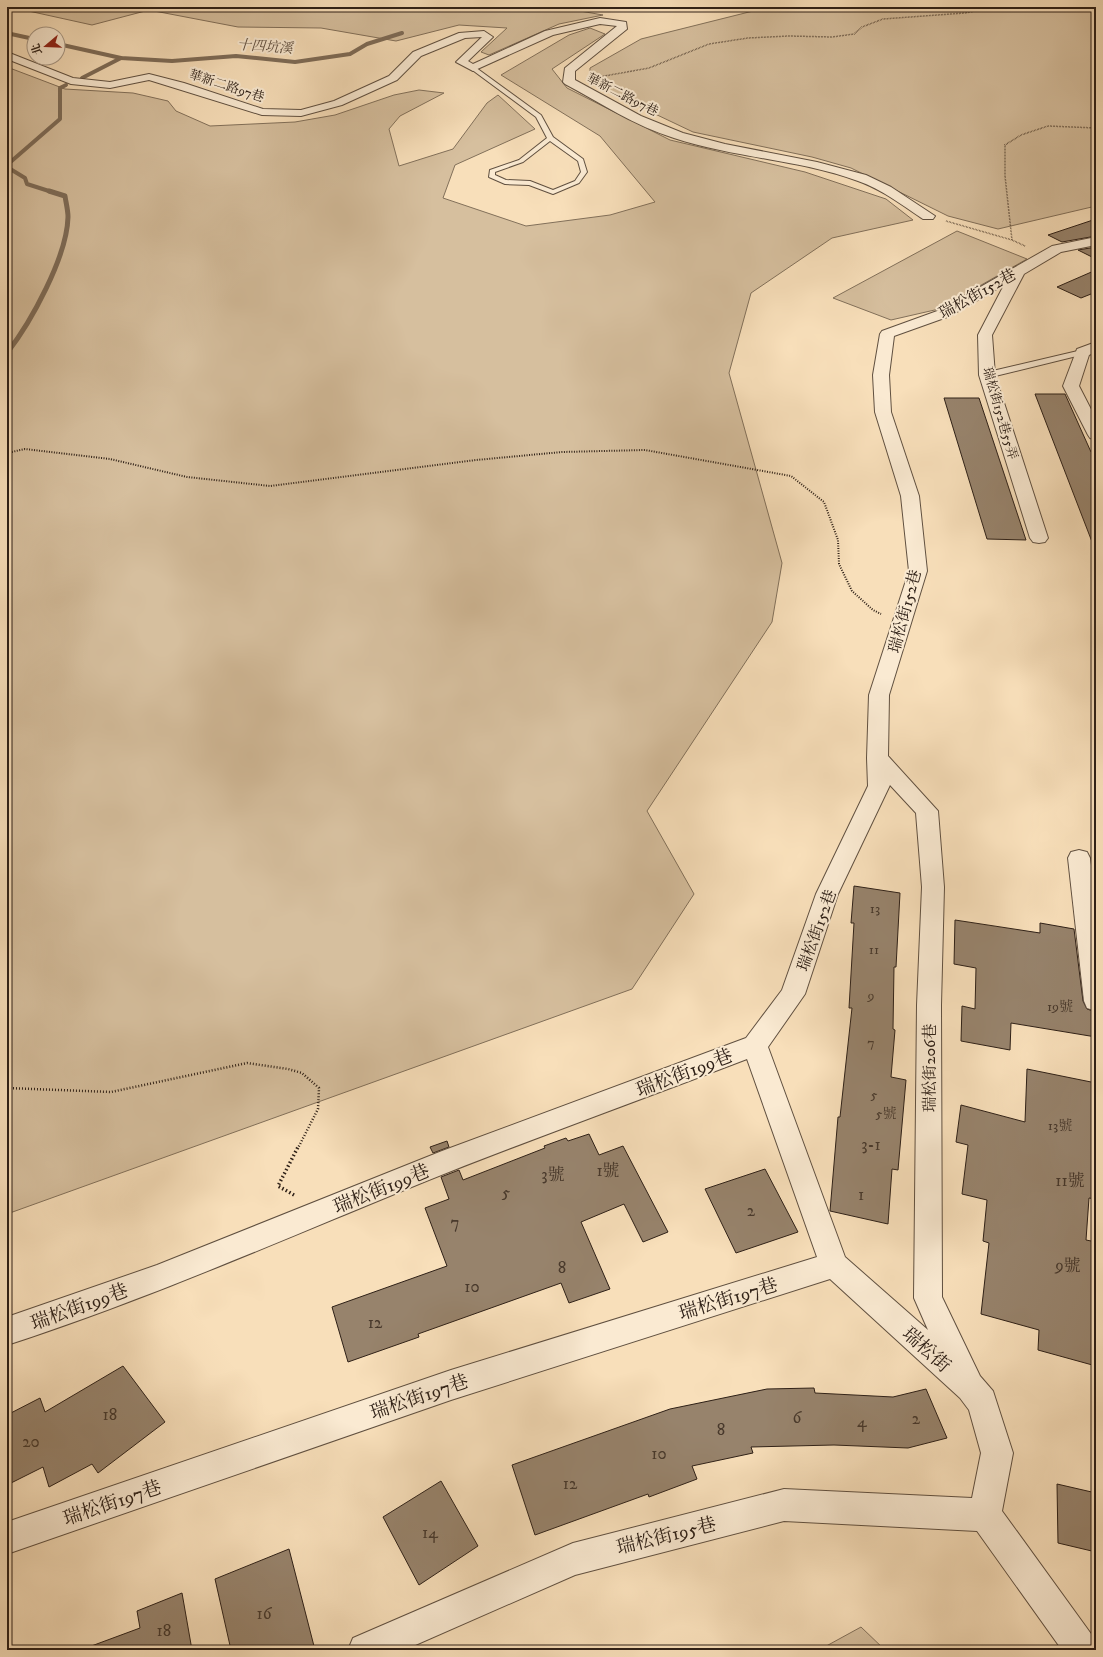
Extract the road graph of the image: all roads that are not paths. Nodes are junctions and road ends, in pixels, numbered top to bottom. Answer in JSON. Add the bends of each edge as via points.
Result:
{"nodes":[{"id":1,"x":7,"y":55,"type":"edge"},
{"id":2,"x":473,"y":68,"type":"junction"},
{"id":3,"x":550,"y":138,"type":"junction"},
{"id":4,"x":928,"y":216,"type":"road end"},
{"id":5,"x":1096,"y":241,"type":"edge"},
{"id":6,"x":1019,"y":270,"type":"junction"},
{"id":7,"x":1089,"y":350,"type":"edge"},
{"id":8,"x":987,"y":375,"type":"junction"},
{"id":9,"x":1096,"y":435,"type":"edge"},
{"id":10,"x":1039,"y":538,"type":"dead end"},
{"id":11,"x":878,"y":758,"type":"junction"},
{"id":12,"x":1079,"y":858,"type":"dead end"},
{"id":13,"x":1096,"y":1001,"type":"edge"},
{"id":14,"x":755,"y":1045,"type":"junction"},
{"id":15,"x":834,"y":1265,"type":"junction"},
{"id":16,"x":7,"y":1331,"type":"edge"},
{"id":17,"x":971,"y":1388,"type":"junction"},
{"id":18,"x":985,"y":1515,"type":"junction"},
{"id":19,"x":7,"y":1538,"type":"edge"},
{"id":20,"x":365,"y":1650,"type":"edge"},
{"id":21,"x":1082,"y":1650,"type":"edge"}],
"edges":[{"from":1,"to":2,"type":"street","name":"華新二路97巷","via":[[71,81],[110,85],[149,77],[262,112],[301,114],[338,103],[393,78],[417,54],[462,35],[484,34],[488,37],[461,62]]},
{"from":2,"to":3,"type":"lane","via":[[539,116]]},
{"from":2,"to":4,"type":"street","name":"華新二路97巷","via":[[549,33],[600,21],[622,24],[622,29],[569,70],[569,82],[633,116],[678,136],[816,165],[864,178]]},
{"from":3,"to":3,"type":"lane","via":[[581,160],[584,172],[577,182],[553,192],[530,183],[505,182],[490,176],[492,171],[521,161]]},
{"from":5,"to":6,"type":"street","name":"瑞松街152巷","via":[[1058,249]]},
{"from":6,"to":8,"type":"street","name":"瑞松街152巷55弄","via":[[985,336]]},
{"from":6,"to":11,"type":"street","name":"瑞松街152巷","via":[[945,313],[887,334],[881,375],[883,412],[910,496],[918,571],[879,695]]},
{"from":7,"to":8,"type":"lane"},
{"from":7,"to":9,"type":"street","via":[[1071,386]]},
{"from":8,"to":10,"type":"street","name":"瑞松街152巷55弄"},
{"from":11,"to":14,"type":"street","name":"瑞松街152巷","via":[[879,786],[827,894],[792,994]]},
{"from":11,"to":17,"type":"street","name":"瑞松街206巷","via":[[926,811],[933,886],[929,1005],[928,1298]]},
{"from":12,"to":13,"type":"street"},
{"from":14,"to":15,"type":"street","name":"瑞松街"},
{"from":14,"to":16,"type":"street","name":"瑞松街199巷","via":[[411,1175],[218,1255],[53,1317]]},
{"from":15,"to":17,"type":"street","name":"瑞松街"},
{"from":15,"to":19,"type":"street","name":"瑞松街197巷","via":[[450,1385]]},
{"from":17,"to":18,"type":"street","name":"瑞松街","via":[[982,1402],[997,1453]]},
{"from":18,"to":20,"type":"street","name":"瑞松街195巷","via":[[784,1505],[573,1559]]},
{"from":18,"to":21,"type":"street"}]}
